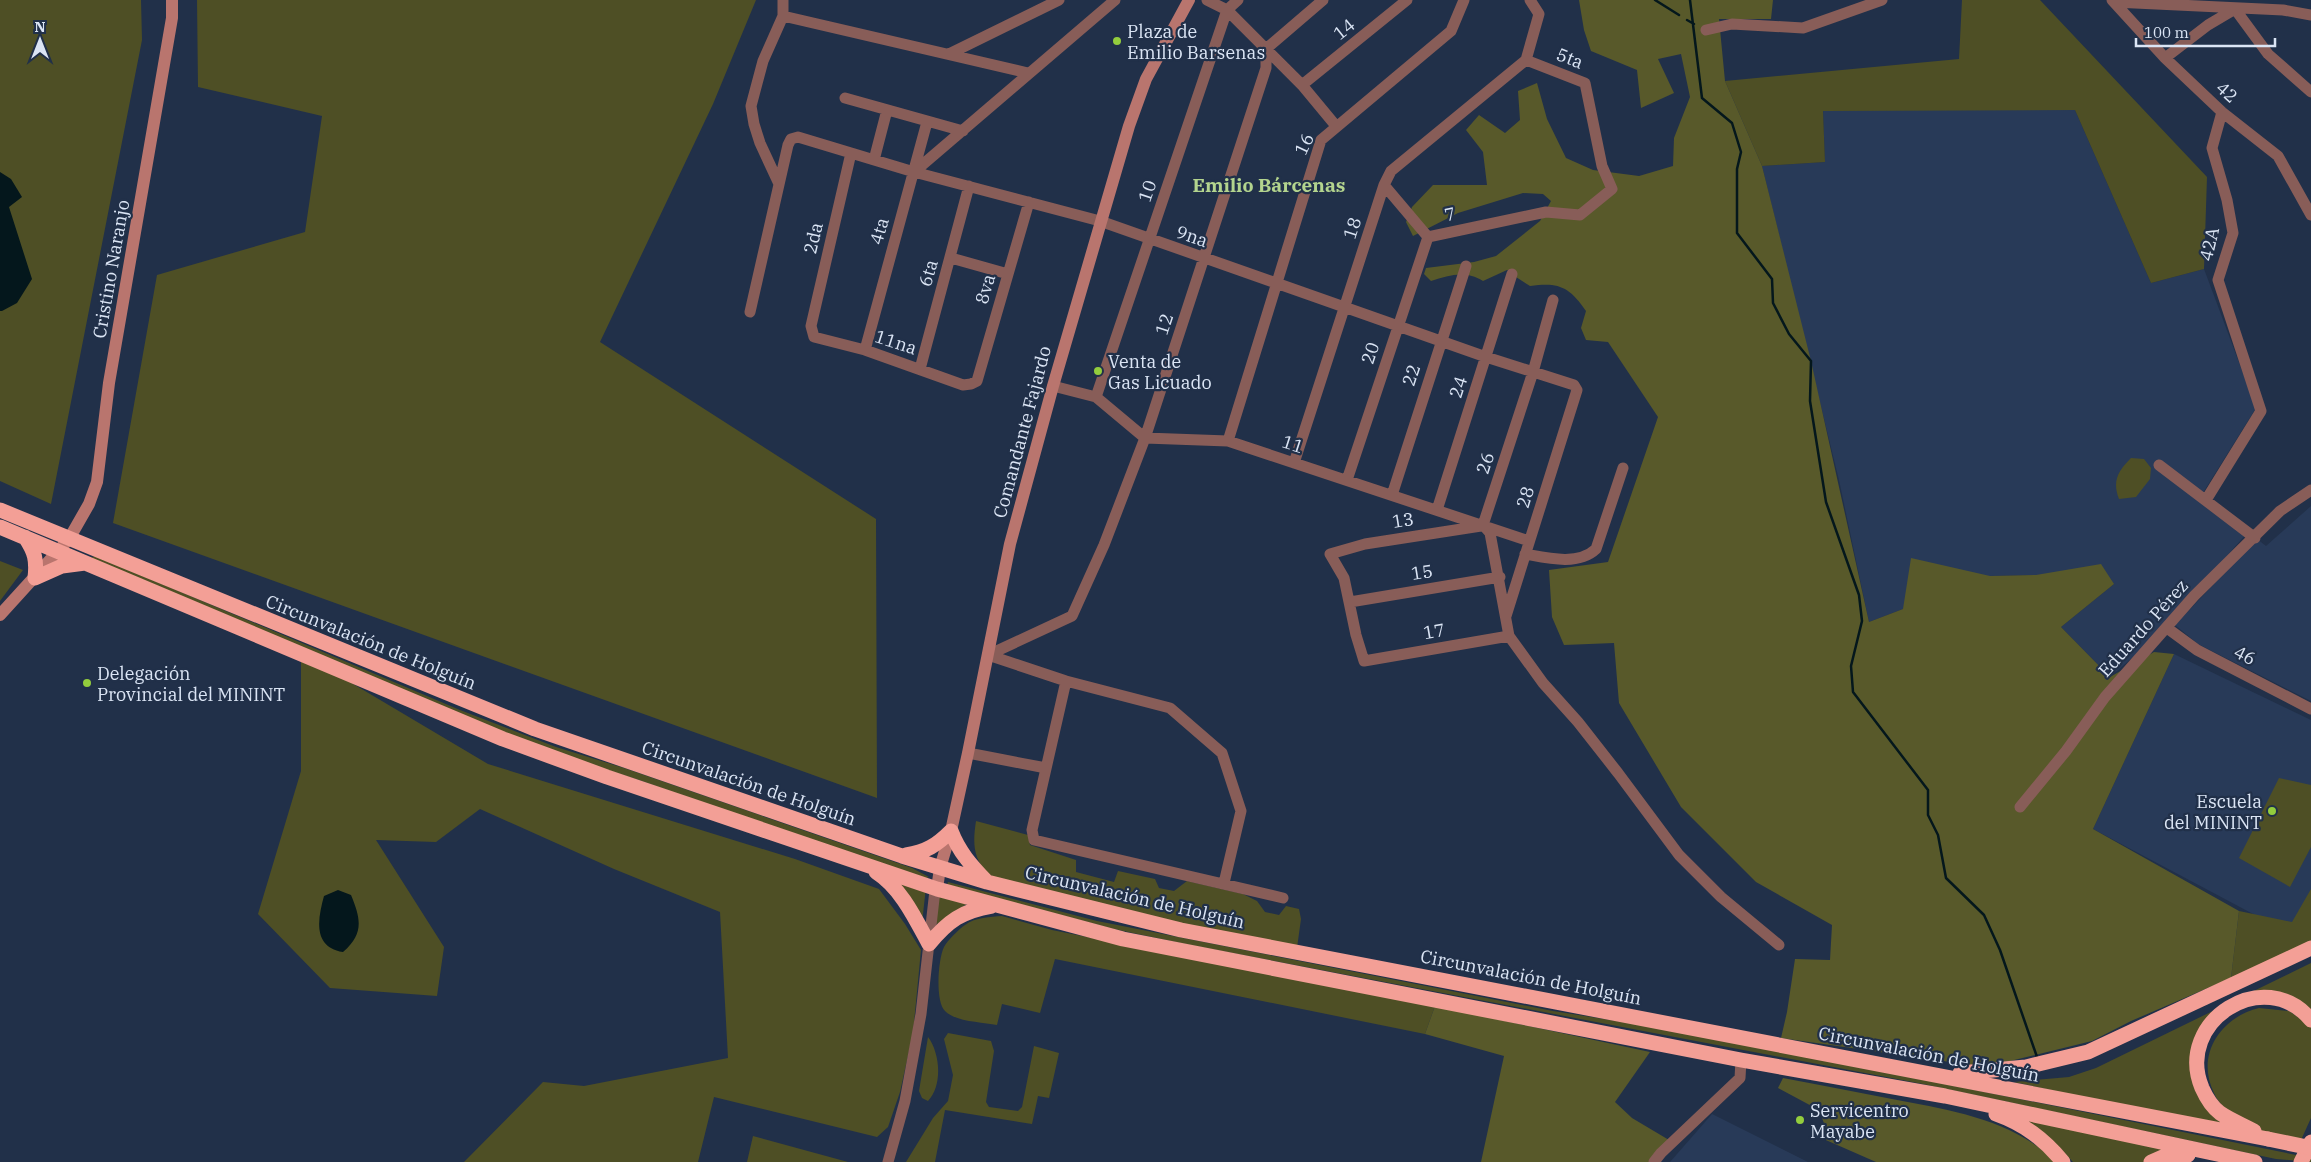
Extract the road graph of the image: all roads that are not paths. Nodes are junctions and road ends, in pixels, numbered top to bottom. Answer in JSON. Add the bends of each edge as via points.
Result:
{"nodes":[{"id":1,"x":172,"y":0,"type":"edge"},
{"id":2,"x":783,"y":0,"type":"edge"},
{"id":3,"x":1059,"y":0,"type":"edge"},
{"id":4,"x":1115,"y":0,"type":"edge"},
{"id":5,"x":1189,"y":0,"type":"edge"},
{"id":6,"x":1207,"y":0,"type":"edge"},
{"id":7,"x":1238,"y":0,"type":"edge"},
{"id":8,"x":1324,"y":0,"type":"edge"},
{"id":9,"x":1407,"y":0,"type":"edge"},
{"id":10,"x":1464,"y":0,"type":"edge"},
{"id":11,"x":1530,"y":0,"type":"edge"},
{"id":12,"x":2290,"y":0,"type":"edge"},
{"id":13,"x":1876,"y":1,"type":"edge"},
{"id":14,"x":2113,"y":1,"type":"edge"},
{"id":15,"x":2235,"y":9,"type":"junction"},
{"id":16,"x":1227,"y":10,"type":"junction"},
{"id":17,"x":2283,"y":10,"type":"junction"},
{"id":18,"x":2311,"y":15,"type":"edge"},
{"id":19,"x":783,"y":16,"type":"junction"},
{"id":20,"x":1706,"y":30,"type":"dead end"},
{"id":21,"x":1266,"y":49,"type":"junction"},
{"id":22,"x":949,"y":54,"type":"junction"},
{"id":23,"x":2165,"y":58,"type":"junction"},
{"id":24,"x":1526,"y":60,"type":"junction"},
{"id":25,"x":1028,"y":73,"type":"junction"},
{"id":26,"x":1302,"y":85,"type":"junction"},
{"id":27,"x":2311,"y":92,"type":"edge"},
{"id":28,"x":845,"y":98,"type":"dead end"},
{"id":29,"x":886,"y":110,"type":"junction"},
{"id":30,"x":2222,"y":112,"type":"junction"},
{"id":31,"x":927,"y":122,"type":"junction"},
{"id":32,"x":1336,"y":126,"type":"junction"},
{"id":33,"x":963,"y":131,"type":"junction"},
{"id":34,"x":851,"y":152,"type":"junction"},
{"id":35,"x":874,"y":160,"type":"junction"},
{"id":36,"x":914,"y":172,"type":"junction"},
{"id":37,"x":779,"y":184,"type":"junction"},
{"id":38,"x":1384,"y":185,"type":"junction"},
{"id":39,"x":969,"y":186,"type":"junction"},
{"id":40,"x":1612,"y":190,"type":"joint"},
{"id":41,"x":1029,"y":202,"type":"junction"},
{"id":42,"x":2311,"y":215,"type":"edge"},
{"id":43,"x":1100,"y":221,"type":"junction"},
{"id":44,"x":1428,"y":237,"type":"junction"},
{"id":45,"x":1150,"y":239,"type":"junction"},
{"id":46,"x":951,"y":258,"type":"junction"},
{"id":47,"x":1204,"y":258,"type":"junction"},
{"id":48,"x":1466,"y":266,"type":"dead end"},
{"id":49,"x":1008,"y":274,"type":"junction"},
{"id":50,"x":1512,"y":274,"type":"dead end"},
{"id":51,"x":1275,"y":283,"type":"junction"},
{"id":52,"x":1553,"y":300,"type":"dead end"},
{"id":53,"x":1344,"y":307,"type":"junction"},
{"id":54,"x":750,"y":312,"type":"dead end"},
{"id":55,"x":1398,"y":325,"type":"junction"},
{"id":56,"x":811,"y":332,"type":"joint"},
{"id":57,"x":1440,"y":340,"type":"junction"},
{"id":58,"x":864,"y":350,"type":"junction"},
{"id":59,"x":1486,"y":357,"type":"junction"},
{"id":60,"x":920,"y":368,"type":"junction"},
{"id":61,"x":1533,"y":372,"type":"junction"},
{"id":62,"x":972,"y":384,"type":"joint"},
{"id":63,"x":1053,"y":386,"type":"junction"},
{"id":64,"x":1576,"y":387,"type":"joint"},
{"id":65,"x":1096,"y":397,"type":"junction"},
{"id":66,"x":1145,"y":438,"type":"junction"},
{"id":67,"x":1228,"y":441,"type":"junction"},
{"id":68,"x":1294,"y":463,"type":"junction"},
{"id":69,"x":2159,"y":465,"type":"dead end"},
{"id":70,"x":1623,"y":468,"type":"dead end"},
{"id":71,"x":1347,"y":480,"type":"junction"},
{"id":72,"x":2311,"y":490,"type":"edge"},
{"id":73,"x":1392,"y":495,"type":"junction"},
{"id":74,"x":2206,"y":500,"type":"junction"},
{"id":75,"x":0,"y":510,"type":"edge"},
{"id":76,"x":1437,"y":510,"type":"junction"},
{"id":77,"x":1483,"y":525,"type":"junction"},
{"id":78,"x":0,"y":526,"type":"edge"},
{"id":79,"x":25,"y":537,"type":"junction"},
{"id":80,"x":69,"y":538,"type":"junction"},
{"id":81,"x":2254,"y":538,"type":"junction"},
{"id":82,"x":1529,"y":541,"type":"junction"},
{"id":83,"x":58,"y":551,"type":"junction"},
{"id":84,"x":1525,"y":554,"type":"junction"},
{"id":85,"x":88,"y":563,"type":"junction"},
{"id":86,"x":1500,"y":577,"type":"junction"},
{"id":87,"x":35,"y":578,"type":"junction"},
{"id":88,"x":1350,"y":602,"type":"junction"},
{"id":89,"x":0,"y":615,"type":"edge"},
{"id":90,"x":1506,"y":616,"type":"junction"},
{"id":91,"x":2167,"y":628,"type":"junction"},
{"id":92,"x":1509,"y":636,"type":"junction"},
{"id":93,"x":988,"y":656,"type":"junction"},
{"id":94,"x":1066,"y":681,"type":"junction"},
{"id":95,"x":2311,"y":708,"type":"edge"},
{"id":96,"x":968,"y":753,"type":"junction"},
{"id":97,"x":1046,"y":768,"type":"junction"},
{"id":98,"x":2020,"y":807,"type":"dead end"},
{"id":99,"x":951,"y":831,"type":"junction"},
{"id":100,"x":902,"y":856,"type":"junction"},
{"id":101,"x":866,"y":866,"type":"junction"},
{"id":102,"x":940,"y":868,"type":"junction"},
{"id":103,"x":987,"y":882,"type":"junction"},
{"id":104,"x":1224,"y":883,"type":"junction"},
{"id":105,"x":936,"y":889,"type":"junction"},
{"id":106,"x":1283,"y":898,"type":"dead end"},
{"id":107,"x":996,"y":905,"type":"junction"},
{"id":108,"x":929,"y":944,"type":"junction"},
{"id":109,"x":1779,"y":945,"type":"dead end"},
{"id":110,"x":2311,"y":948,"type":"edge"},
{"id":111,"x":2311,"y":1020,"type":"edge"},
{"id":112,"x":1741,"y":1060,"type":"junction"},
{"id":113,"x":1943,"y":1075,"type":"junction"},
{"id":114,"x":1945,"y":1096,"type":"junction"},
{"id":115,"x":2268,"y":1139,"type":"junction"},
{"id":116,"x":2311,"y":1142,"type":"edge"},
{"id":117,"x":2311,"y":1148,"type":"edge"},
{"id":118,"x":888,"y":1162,"type":"edge"},
{"id":119,"x":1654,"y":1162,"type":"edge"},
{"id":120,"x":2063,"y":1162,"type":"edge"},
{"id":121,"x":2150,"y":1162,"type":"edge"},
{"id":122,"x":2254,"y":1162,"type":"edge"},
{"id":123,"x":2301,"y":1162,"type":"edge"}],
"edges":[{"from":1,"to":80,"type":"street","name":"Cristino Naranjo","via":[[172,18],[109,383],[97,482],[89,504]]},
{"from":2,"to":19,"type":"street"},
{"from":3,"to":22,"type":"street"},
{"from":4,"to":25,"type":"street"},
{"from":5,"to":43,"type":"street","name":"Comandante Fajardo","via":[[1146,79]]},
{"from":6,"to":16,"type":"street"},
{"from":7,"to":16,"type":"street","name":"10"},
{"from":8,"to":21,"type":"street"},
{"from":9,"to":26,"type":"street","name":"14"},
{"from":10,"to":32,"type":"street","name":"16","via":[[1451,31]]},
{"from":11,"to":24,"type":"street","via":[[1539,14]]},
{"from":12,"to":17,"type":"street"},
{"from":13,"to":20,"type":"street","via":[[1803,28],[1732,24]]},
{"from":14,"to":15,"type":"street"},
{"from":14,"to":23,"type":"street","name":"42"},
{"from":15,"to":17,"type":"street"},
{"from":15,"to":23,"type":"street"},
{"from":15,"to":27,"type":"street","via":[[2268,54]]},
{"from":16,"to":21,"type":"street"},
{"from":16,"to":45,"type":"street","name":"10"},
{"from":17,"to":18,"type":"street"},
{"from":19,"to":22,"type":"street"},
{"from":19,"to":37,"type":"street","via":[[763,61],[752,106],[760,143]]},
{"from":21,"to":26,"type":"street"},
{"from":21,"to":47,"type":"street","name":"12","via":[[1266,68]]},
{"from":22,"to":25,"type":"street"},
{"from":23,"to":30,"type":"street","name":"42"},
{"from":24,"to":38,"type":"street","name":"18","via":[[1391,172]]},
{"from":24,"to":40,"type":"street","name":"5ta","via":[[1586,83],[1602,166]]},
{"from":25,"to":33,"type":"street"},
{"from":26,"to":32,"type":"street"},
{"from":28,"to":29,"type":"street"},
{"from":29,"to":31,"type":"street"},
{"from":29,"to":35,"type":"street"},
{"from":30,"to":42,"type":"street","name":"42","via":[[2278,156]]},
{"from":30,"to":74,"type":"street","name":"42A","via":[[2212,148],[2228,200],[2233,233],[2218,280],[2261,411]]},
{"from":31,"to":33,"type":"street"},
{"from":31,"to":36,"type":"street","name":"4ta"},
{"from":32,"to":51,"type":"street","name":"16","via":[[1321,140]]},
{"from":33,"to":36,"type":"street"},
{"from":34,"to":35,"type":"street","name":"9na"},
{"from":34,"to":37,"type":"street","name":"9na","via":[[798,137],[792,139]]},
{"from":34,"to":56,"type":"street","name":"2da"},
{"from":35,"to":36,"type":"street","name":"9na"},
{"from":36,"to":39,"type":"street","name":"9na"},
{"from":36,"to":58,"type":"street","name":"4ta"},
{"from":37,"to":54,"type":"street"},
{"from":38,"to":44,"type":"street","name":"7"},
{"from":38,"to":53,"type":"street","name":"18"},
{"from":39,"to":41,"type":"street","name":"9na"},
{"from":39,"to":46,"type":"street","name":"6ta"},
{"from":40,"to":44,"type":"street","name":"7","via":[[1580,215],[1546,212]]},
{"from":41,"to":43,"type":"street","name":"9na"},
{"from":41,"to":49,"type":"street","name":"8va"},
{"from":43,"to":45,"type":"street","name":"9na"},
{"from":43,"to":63,"type":"street","name":"Comandante Fajardo"},
{"from":44,"to":55,"type":"street","name":"20"},
{"from":45,"to":47,"type":"street","name":"9na"},
{"from":45,"to":65,"type":"street","name":"10"},
{"from":46,"to":49,"type":"street"},
{"from":46,"to":60,"type":"street","name":"6ta"},
{"from":47,"to":51,"type":"street","name":"9na"},
{"from":47,"to":66,"type":"street","name":"12"},
{"from":48,"to":57,"type":"street","name":"22"},
{"from":49,"to":62,"type":"street","name":"8va","via":[[977,380]]},
{"from":50,"to":59,"type":"street","name":"24"},
{"from":51,"to":53,"type":"street","name":"9na"},
{"from":51,"to":67,"type":"street","name":"16"},
{"from":52,"to":61,"type":"street","name":"26"},
{"from":53,"to":55,"type":"street","name":"9na"},
{"from":53,"to":68,"type":"street","name":"18"},
{"from":55,"to":57,"type":"street","name":"9na"},
{"from":55,"to":71,"type":"street","name":"20"},
{"from":56,"to":58,"type":"street","name":"11na","via":[[814,338]]},
{"from":57,"to":59,"type":"street","name":"9na"},
{"from":57,"to":73,"type":"street","name":"22"},
{"from":58,"to":60,"type":"street","name":"11na"},
{"from":59,"to":61,"type":"street","name":"9na"},
{"from":59,"to":76,"type":"street","name":"24"},
{"from":60,"to":62,"type":"street","name":"11na","via":[[963,385]]},
{"from":61,"to":64,"type":"street","name":"9na"},
{"from":61,"to":77,"type":"street","name":"26"},
{"from":63,"to":65,"type":"street"},
{"from":63,"to":93,"type":"street","name":"Comandante Fajardo","via":[[1010,544]]},
{"from":64,"to":82,"type":"street","name":"28"},
{"from":65,"to":66,"type":"street"},
{"from":66,"to":67,"type":"street","name":"11"},
{"from":66,"to":93,"type":"street","name":"12","via":[[1104,545],[1072,616]]},
{"from":67,"to":68,"type":"street","name":"11"},
{"from":68,"to":71,"type":"street","name":"11"},
{"from":69,"to":74,"type":"street"},
{"from":70,"to":84,"type":"street","via":[[1596,549],[1590,555],[1560,560]]},
{"from":71,"to":73,"type":"street","name":"11"},
{"from":72,"to":81,"type":"street","name":"Eduardo Pérez","via":[[2280,512]]},
{"from":73,"to":76,"type":"street","name":"11"},
{"from":74,"to":81,"type":"street"},
{"from":75,"to":80,"type":"highway","name":"Circunvalación de Holguín"},
{"from":76,"to":77,"type":"street","name":"11"},
{"from":77,"to":82,"type":"street","name":"11"},
{"from":77,"to":86,"type":"street","via":[[1490,533]]},
{"from":77,"to":88,"type":"street","name":"13","via":[[1365,544],[1330,554],[1344,578]]},
{"from":78,"to":79,"type":"highway","name":"Circunvalación de Holguín"},
{"from":79,"to":83,"type":"highway","name":"Circunvalación de Holguín"},
{"from":79,"to":87,"type":"highway","via":[[37,562]]},
{"from":80,"to":83,"type":"street","name":"Cristino Naranjo"},
{"from":80,"to":100,"type":"highway","name":"Circunvalación de Holguín","via":[[535,729]]},
{"from":81,"to":91,"type":"street","name":"Eduardo Pérez","via":[[2194,596]]},
{"from":82,"to":84,"type":"street","name":"28"},
{"from":83,"to":85,"type":"highway","name":"Circunvalación de Holguín"},
{"from":83,"to":87,"type":"street","name":"Cristino Naranjo"},
{"from":84,"to":90,"type":"street","name":"28"},
{"from":85,"to":87,"type":"highway","via":[[62,566]]},
{"from":85,"to":101,"type":"highway","name":"Circunvalación de Holguín","via":[[503,739]]},
{"from":86,"to":88,"type":"street","name":"15"},
{"from":86,"to":90,"type":"street"},
{"from":87,"to":89,"type":"street","name":"Cristino Naranjo"},
{"from":88,"to":92,"type":"street","name":"17","via":[[1364,660]]},
{"from":90,"to":92,"type":"street"},
{"from":91,"to":95,"type":"street","name":"46","via":[[2197,650]]},
{"from":91,"to":98,"type":"street","name":"Eduardo Pérez","via":[[2105,697]]},
{"from":92,"to":109,"type":"street","via":[[1679,855],[1721,897]]},
{"from":93,"to":94,"type":"street"},
{"from":93,"to":96,"type":"street","name":"Comandante Fajardo"},
{"from":94,"to":97,"type":"street"},
{"from":94,"to":104,"type":"street","via":[[1170,708],[1222,753],[1241,811]]},
{"from":96,"to":97,"type":"street"},
{"from":96,"to":99,"type":"street","name":"Comandante Fajardo"},
{"from":97,"to":104,"type":"street","via":[[1032,830],[1034,840]]},
{"from":99,"to":100,"type":"highway","via":[[924,852]]},
{"from":99,"to":102,"type":"street","name":"Comandante Fajardo"},
{"from":99,"to":103,"type":"highway","via":[[964,858]]},
{"from":100,"to":102,"type":"highway","name":"Circunvalación de Holguín"},
{"from":101,"to":105,"type":"highway","name":"Circunvalación de Holguín"},
{"from":101,"to":108,"type":"highway","via":[[886,878],[904,900]]},
{"from":102,"to":103,"type":"highway","name":"Circunvalación de Holguín"},
{"from":102,"to":105,"type":"street","name":"Comandante Fajardo"},
{"from":103,"to":113,"type":"highway","name":"Circunvalación de Holguín","via":[[1181,930]]},
{"from":104,"to":106,"type":"street"},
{"from":105,"to":107,"type":"highway","name":"Circunvalación de Holguín"},
{"from":105,"to":108,"type":"street"},
{"from":107,"to":108,"type":"highway","via":[[976,908],[959,917],[944,926]]},
{"from":107,"to":112,"type":"highway","name":"Circunvalación de Holguín","via":[[1123,939]]},
{"from":108,"to":118,"type":"street","via":[[921,1014],[905,1101]]},
{"from":110,"to":113,"type":"highway","via":[[2088,1052],[2026,1067]]},
{"from":111,"to":115,"type":"highway","via":[[2286,1002],[2264,998],[2244,1000],[2226,1008],[2211,1022],[2201,1040],[2196,1059],[2198,1079],[2206,1097],[2219,1113]]},
{"from":112,"to":114,"type":"highway","name":"Circunvalación de Holguín"},
{"from":112,"to":119,"type":"street","via":[[1740,1078]]},
{"from":113,"to":115,"type":"highway","name":"Circunvalación de Holguín"},
{"from":114,"to":120,"type":"highway","via":[[2029,1129]]},
{"from":114,"to":122,"type":"highway","name":"Circunvalación de Holguín"},
{"from":115,"to":117,"type":"highway","name":"Circunvalación de Holguín","bridge":true},
{"from":116,"to":123,"type":"highway"},
{"from":121,"to":122,"type":"highway","via":[[2166,1155]]}]}
